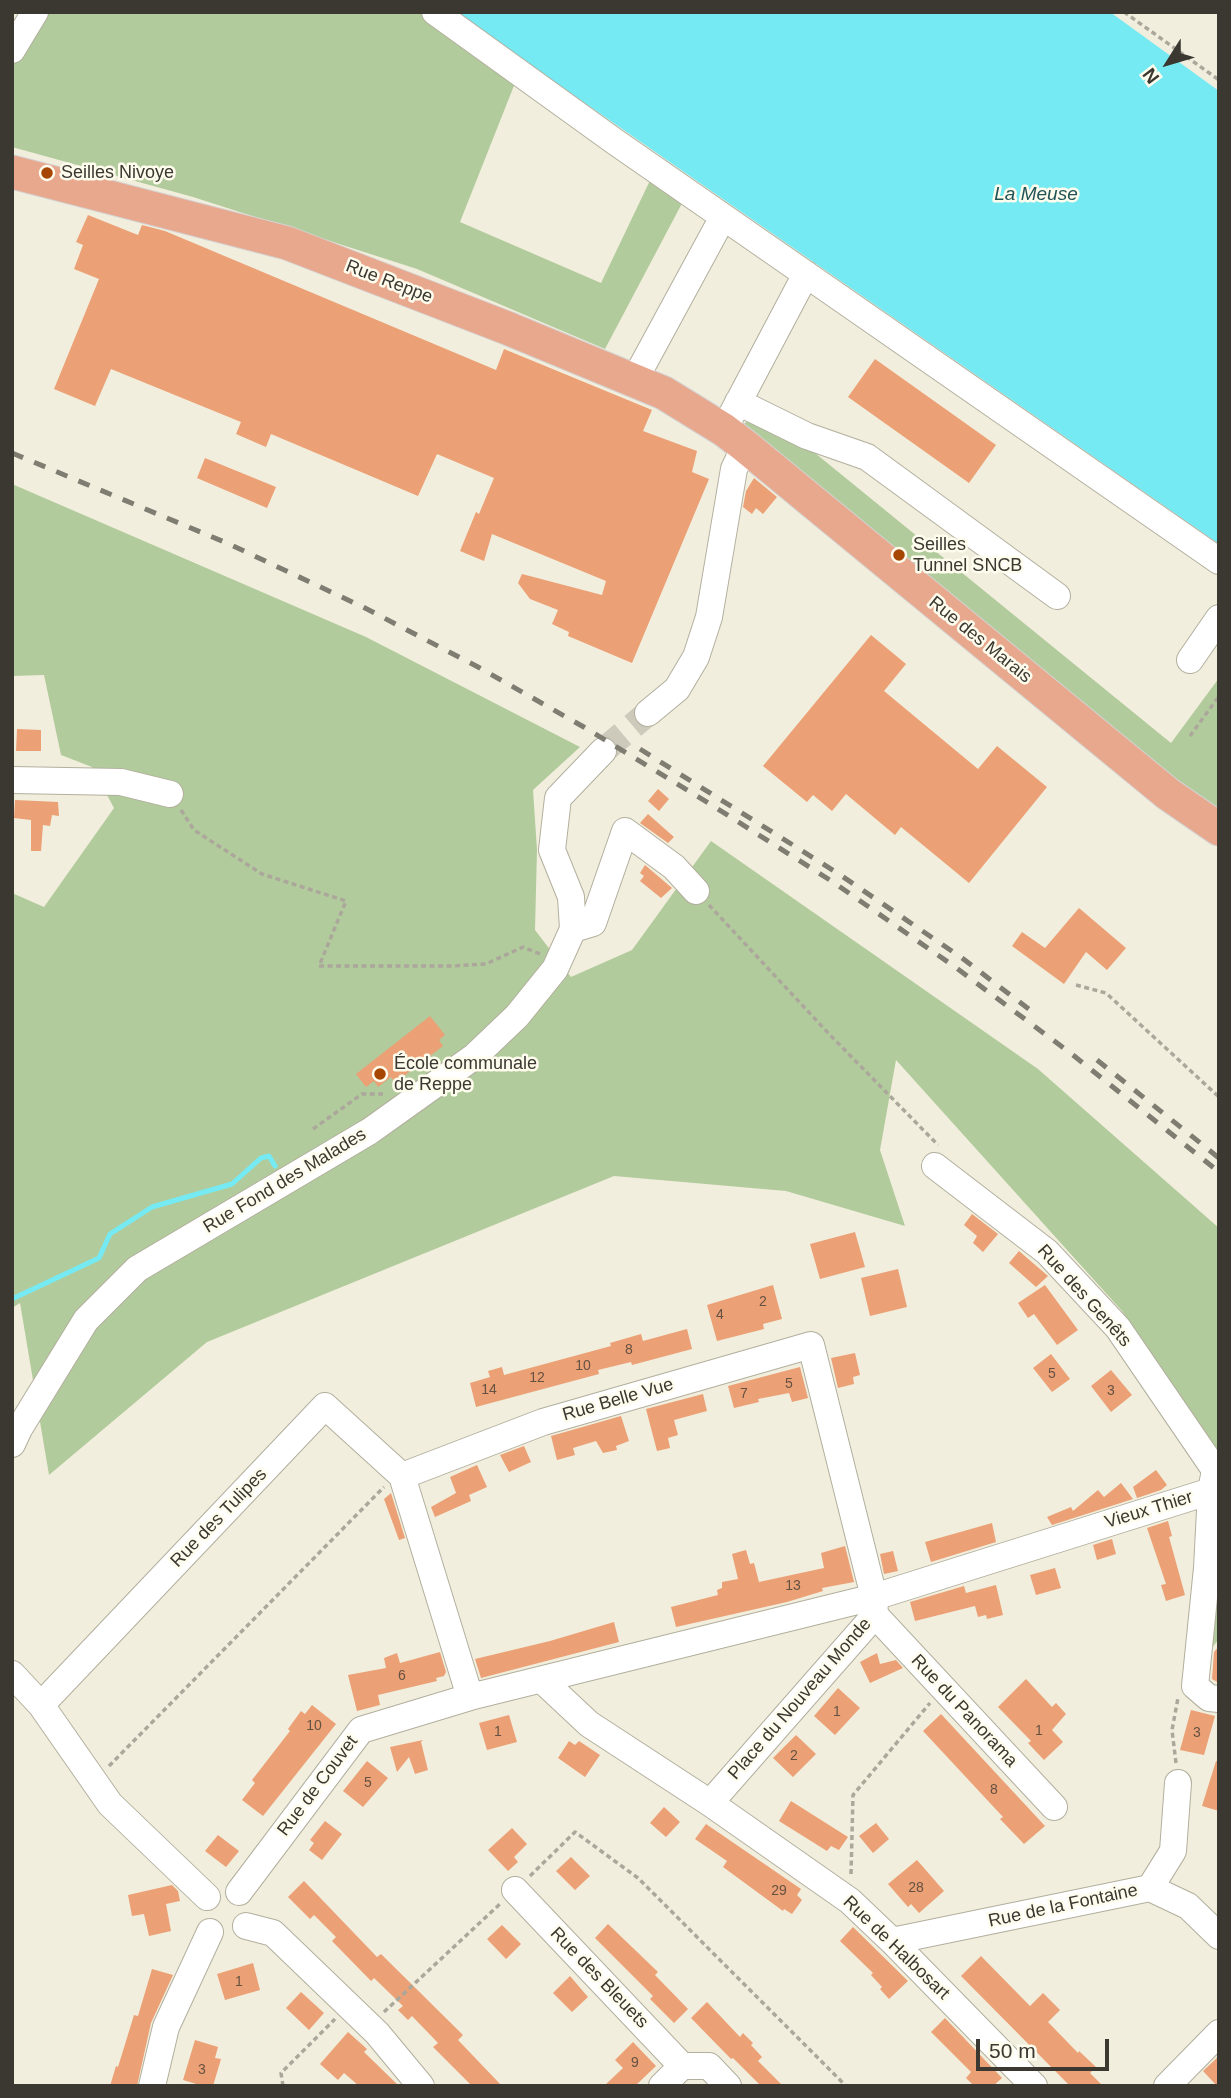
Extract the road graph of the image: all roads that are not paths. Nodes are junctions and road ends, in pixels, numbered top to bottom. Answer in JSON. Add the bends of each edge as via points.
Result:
{"nodes":[{"id":1,"x":35,"y":12,"type":"edge"},
{"id":2,"x":435,"y":12,"type":"edge"},
{"id":3,"x":12,"y":50,"type":"edge"},
{"id":4,"x":12,"y":172,"type":"edge"},
{"id":5,"x":723,"y":217,"type":"junction"},
{"id":6,"x":806,"y":274,"type":"junction"},
{"id":7,"x":634,"y":381,"type":"junction"},
{"id":8,"x":736,"y":426,"type":"junction"},
{"id":9,"x":1219,"y":561,"type":"edge"},
{"id":10,"x":1056,"y":596,"type":"dead end"},
{"id":11,"x":1219,"y":618,"type":"edge"},
{"id":12,"x":1190,"y":660,"type":"dead end"},
{"id":13,"x":648,"y":713,"type":"tunnel mouth"},
{"id":14,"x":603,"y":751,"type":"tunnel mouth"},
{"id":15,"x":12,"y":780,"type":"edge"},
{"id":16,"x":170,"y":794,"type":"road end"},
{"id":17,"x":1219,"y":829,"type":"edge"},
{"id":18,"x":696,"y":891,"type":"road end"},
{"id":19,"x":573,"y":929,"type":"junction"},
{"id":20,"x":939,"y":1158,"type":"road end"},
{"id":21,"x":12,"y":1444,"type":"edge"},
{"id":22,"x":402,"y":1476,"type":"junction"},
{"id":23,"x":1210,"y":1491,"type":"junction"},
{"id":24,"x":874,"y":1606,"type":"junction"},
{"id":25,"x":12,"y":1674,"type":"edge"},
{"id":26,"x":542,"y":1680,"type":"junction"},
{"id":27,"x":470,"y":1697,"type":"junction"},
{"id":28,"x":1219,"y":1699,"type":"edge"},
{"id":29,"x":41,"y":1705,"type":"junction"},
{"id":30,"x":1178,"y":1783,"type":"dead end"},
{"id":31,"x":710,"y":1803,"type":"junction"},
{"id":32,"x":1054,"y":1807,"type":"dead end"},
{"id":33,"x":1150,"y":1888,"type":"junction"},
{"id":34,"x":515,"y":1890,"type":"road end"},
{"id":35,"x":239,"y":1892,"type":"junction"},
{"id":36,"x":207,"y":1897,"type":"junction"},
{"id":37,"x":246,"y":1926,"type":"junction"},
{"id":38,"x":211,"y":1932,"type":"junction"},
{"id":39,"x":1219,"y":1936,"type":"edge"},
{"id":40,"x":892,"y":1941,"type":"junction"},
{"id":41,"x":1219,"y":2034,"type":"edge"},
{"id":42,"x":682,"y":2066,"type":"junction"},
{"id":43,"x":152,"y":2086,"type":"edge"},
{"id":44,"x":421,"y":2086,"type":"edge"},
{"id":45,"x":662,"y":2086,"type":"edge"},
{"id":46,"x":728,"y":2086,"type":"edge"},
{"id":47,"x":1034,"y":2086,"type":"edge"},
{"id":48,"x":1167,"y":2086,"type":"edge"}],
"edges":[{"from":1,"to":3,"type":"street"},
{"from":2,"to":5,"type":"street"},
{"from":4,"to":7,"type":"main road","name":"Rue Reppe","via":[[287,243]]},
{"from":5,"to":6,"type":"street"},
{"from":5,"to":7,"type":"street"},
{"from":6,"to":8,"type":"street"},
{"from":6,"to":9,"type":"street"},
{"from":7,"to":8,"type":"main road","name":"Rue Reppe"},
{"from":8,"to":10,"type":"street","via":[[807,436],[867,457]]},
{"from":8,"to":13,"type":"street","via":[[734,469],[709,617],[696,657],[677,689]]},
{"from":8,"to":17,"type":"main road","name":"Rue des Marais","via":[[1168,794]]},
{"from":11,"to":12,"type":"street"},
{"from":14,"to":19,"type":"street","name":"Rue Fond des Malades","via":[[558,798],[552,850],[571,897]]},
{"from":15,"to":16,"type":"street","via":[[121,782]]},
{"from":18,"to":19,"type":"street","name":"Rue Fond des Malades","via":[[674,867],[625,831],[593,923]]},
{"from":19,"to":21,"type":"street","name":"Rue Fond des Malades","via":[[555,970],[517,1016],[475,1056],[370,1131],[137,1269],[86,1320]]},
{"from":20,"to":23,"type":"street","name":"Rue des Genêts","via":[[1047,1252],[1118,1328],[1215,1470]]},
{"from":22,"to":24,"type":"street","name":"Rue Belle Vue","via":[[543,1422],[811,1345]]},
{"from":22,"to":27,"type":"street"},
{"from":22,"to":29,"type":"street","name":"Rue des Tulipes","via":[[325,1406]]},
{"from":23,"to":24,"type":"street","name":"Vieux Thier"},
{"from":23,"to":28,"type":"street","name":"Vieux Thier","via":[[1195,1686],[1209,1698]]},
{"from":24,"to":26,"type":"street","name":"Place du Nouveau Monde"},
{"from":24,"to":31,"type":"street","name":"Place du Nouveau Monde"},
{"from":24,"to":32,"type":"street","name":"Rue du Panorama"},
{"from":25,"to":29,"type":"street"},
{"from":26,"to":27,"type":"street","name":"Rue de Couvet"},
{"from":26,"to":31,"type":"street","via":[[589,1724]]},
{"from":27,"to":35,"type":"street","name":"Rue de Couvet","via":[[361,1730]]},
{"from":29,"to":36,"type":"street","via":[[110,1804]]},
{"from":30,"to":33,"type":"street","via":[[1173,1851]]},
{"from":31,"to":40,"type":"street","name":"Rue de Halbosart","via":[[850,1901]]},
{"from":33,"to":39,"type":"street","name":"Rue de la Fontaine","via":[[1188,1906]]},
{"from":33,"to":40,"type":"street","name":"Rue de la Fontaine"},
{"from":34,"to":42,"type":"street","name":"Rue des Bleuets"},
{"from":35,"to":36,"type":"street","via":[[228,1888]]},
{"from":35,"to":37,"type":"street","via":[[250,1908]]},
{"from":36,"to":38,"type":"street","via":[[203,1922]]},
{"from":37,"to":38,"type":"street","via":[[236,1935],[223,1937]]},
{"from":37,"to":44,"type":"street","via":[[273,1933],[370,2026]]},
{"from":38,"to":43,"type":"street","via":[[166,2027]]},
{"from":40,"to":47,"type":"street","name":"Rue de Halbosart"},
{"from":41,"to":48,"type":"street"},
{"from":42,"to":45,"type":"street"},
{"from":42,"to":46,"type":"street","via":[[709,2066]]}]}
